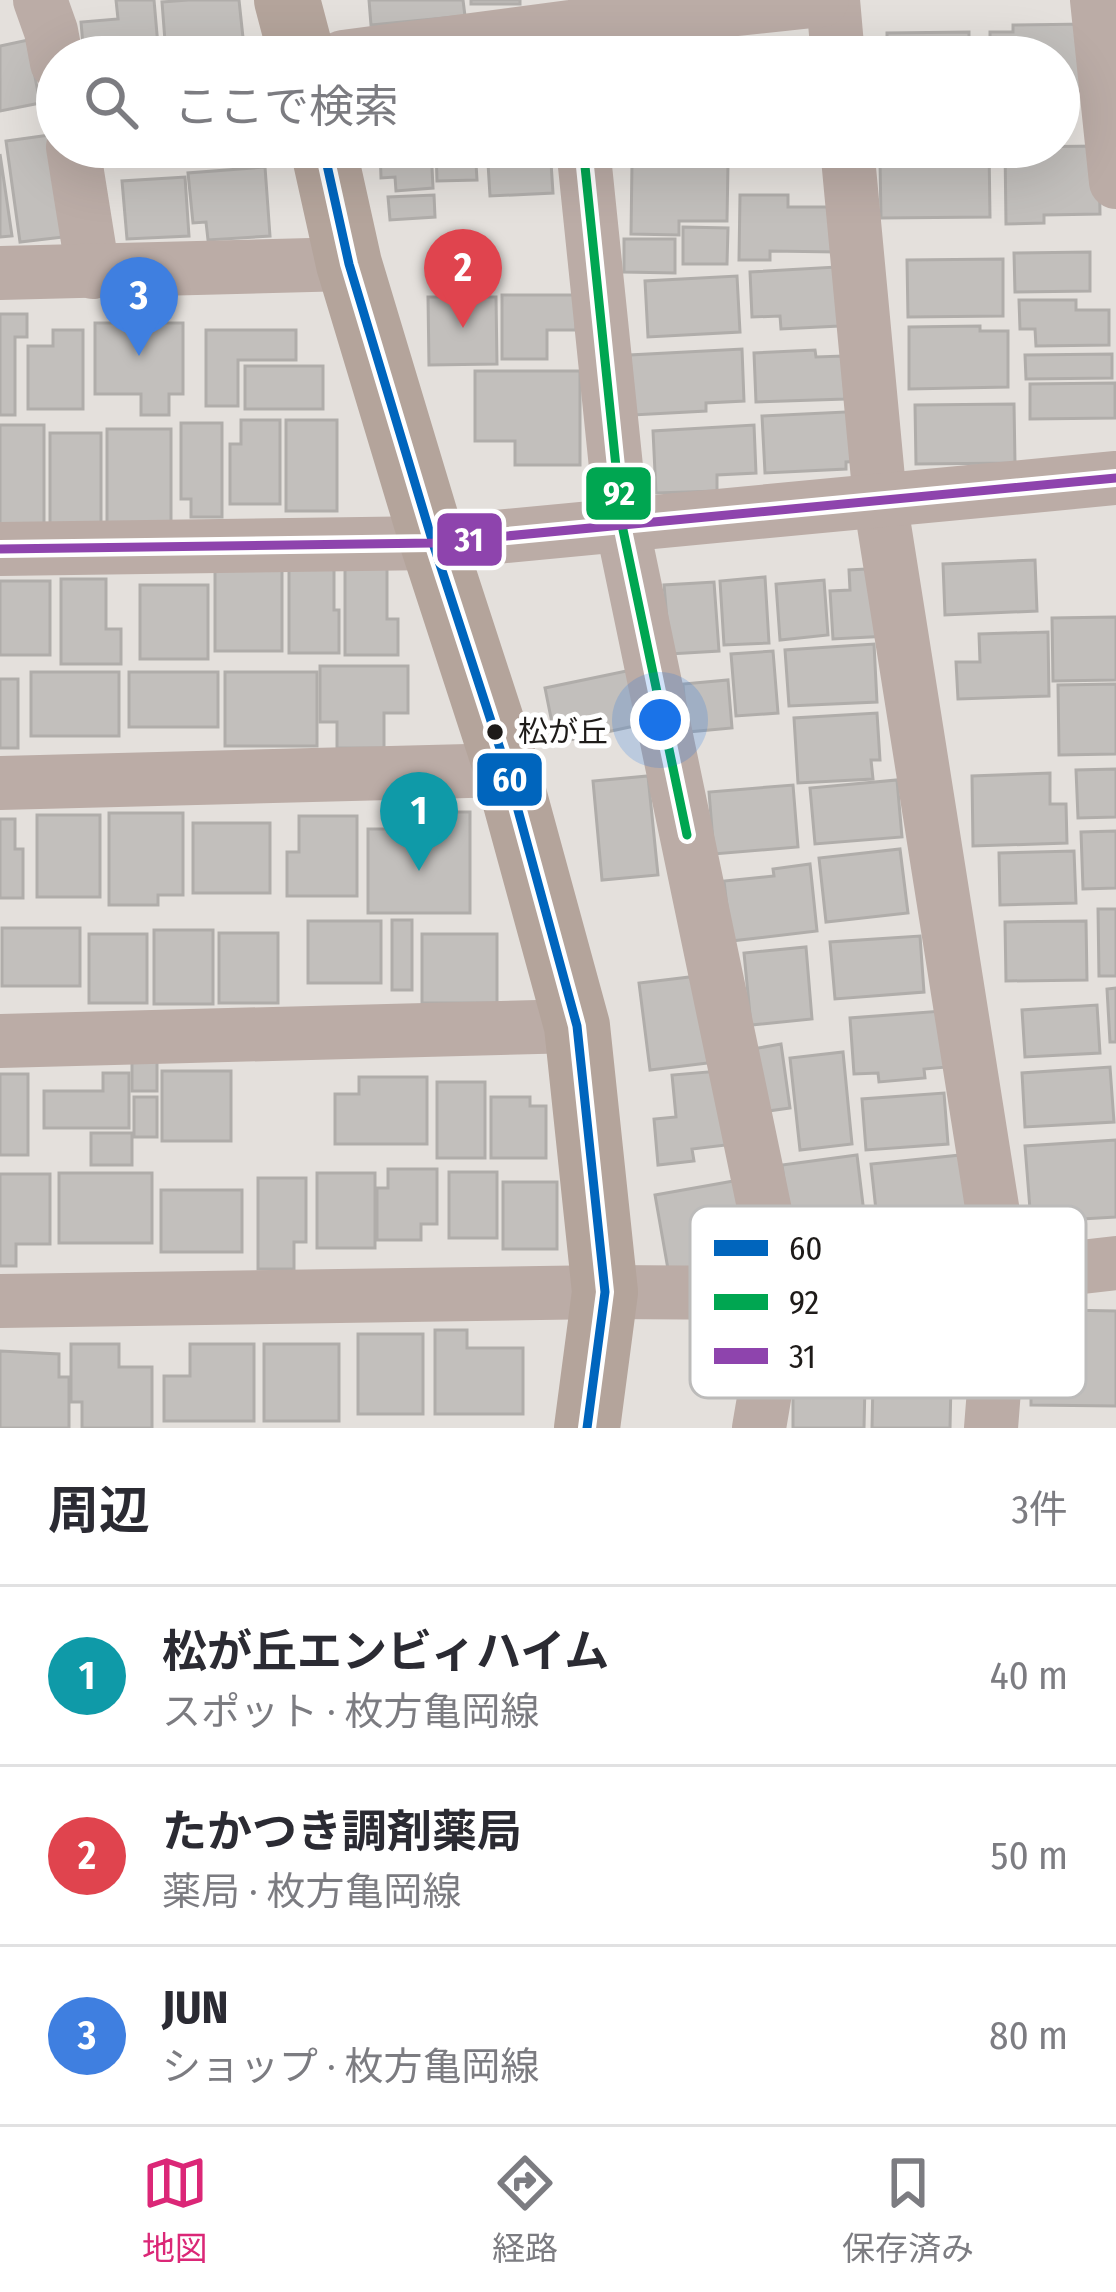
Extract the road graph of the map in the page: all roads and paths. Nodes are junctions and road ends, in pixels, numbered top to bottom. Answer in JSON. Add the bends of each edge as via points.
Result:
{"nodes":[{"id":1,"x":40,"y":0,"type":"edge"},
{"id":2,"x":287,"y":0,"type":"edge"},
{"id":3,"x":822,"y":0,"type":"edge"},
{"id":4,"x":833,"y":0,"type":"edge"},
{"id":5,"x":1097,"y":0,"type":"edge"},
{"id":6,"x":570,"y":28,"type":"edge"},
{"id":7,"x":52,"y":36,"type":"edge"},
{"id":8,"x":296,"y":36,"type":"edge"},
{"id":9,"x":507,"y":36,"type":"edge"},
{"id":10,"x":836,"y":36,"type":"edge"},
{"id":11,"x":77,"y":168,"type":"edge"},
{"id":12,"x":327,"y":168,"type":"edge"},
{"id":13,"x":585,"y":168,"type":"edge"},
{"id":14,"x":849,"y":168,"type":"edge"},
{"id":15,"x":1116,"y":182,"type":"edge"},
{"id":16,"x":349,"y":264,"type":"junction"},
{"id":17,"x":93,"y":272,"type":"junction"},
{"id":18,"x":0,"y":273,"type":"edge"},
{"id":19,"x":1116,"y":478,"type":"edge"},
{"id":20,"x":880,"y":500,"type":"junction"},
{"id":21,"x":622,"y":525,"type":"junction"},
{"id":22,"x":433,"y":543,"type":"junction"},
{"id":23,"x":0,"y":550,"type":"edge"},
{"id":24,"x":508,"y":770,"type":"junction"},
{"id":25,"x":0,"y":783,"type":"edge"},
{"id":26,"x":577,"y":1026,"type":"junction"},
{"id":27,"x":0,"y":1041,"type":"edge"},
{"id":28,"x":764,"y":1206,"type":"edge"},
{"id":29,"x":992,"y":1206,"type":"edge"},
{"id":30,"x":1116,"y":1263,"type":"edge"},
{"id":31,"x":1086,"y":1266,"type":"edge"},
{"id":32,"x":605,"y":1292,"type":"junction"},
{"id":33,"x":690,"y":1293,"type":"edge"},
{"id":34,"x":0,"y":1301,"type":"edge"},
{"id":35,"x":764,"y":1398,"type":"edge"},
{"id":36,"x":993,"y":1398,"type":"edge"},
{"id":37,"x":587,"y":1428,"type":"edge"},
{"id":38,"x":759,"y":1428,"type":"edge"},
{"id":39,"x":991,"y":1428,"type":"edge"}],
"edges":[{"from":1,"to":7,"type":"street"},
{"from":2,"to":8,"type":"main road"},
{"from":3,"to":6,"type":"street"},
{"from":4,"to":10,"type":"street"},
{"from":5,"to":15,"type":"street"},
{"from":6,"to":9,"type":"street"},
{"from":11,"to":17,"type":"street"},
{"from":12,"to":16,"type":"main road"},
{"from":13,"to":21,"type":"street"},
{"from":14,"to":20,"type":"street"},
{"from":16,"to":17,"type":"street"},
{"from":16,"to":22,"type":"main road"},
{"from":17,"to":18,"type":"street"},
{"from":19,"to":20,"type":"street"},
{"from":20,"to":21,"type":"street"},
{"from":20,"to":29,"type":"street"},
{"from":21,"to":22,"type":"street"},
{"from":21,"to":28,"type":"street"},
{"from":22,"to":23,"type":"street"},
{"from":22,"to":24,"type":"main road"},
{"from":24,"to":25,"type":"street"},
{"from":24,"to":26,"type":"main road"},
{"from":26,"to":27,"type":"street"},
{"from":26,"to":32,"type":"main road"},
{"from":30,"to":31,"type":"street"},
{"from":32,"to":33,"type":"street"},
{"from":32,"to":34,"type":"street"},
{"from":32,"to":37,"type":"main road"},
{"from":35,"to":38,"type":"street"},
{"from":36,"to":39,"type":"street"}]}
